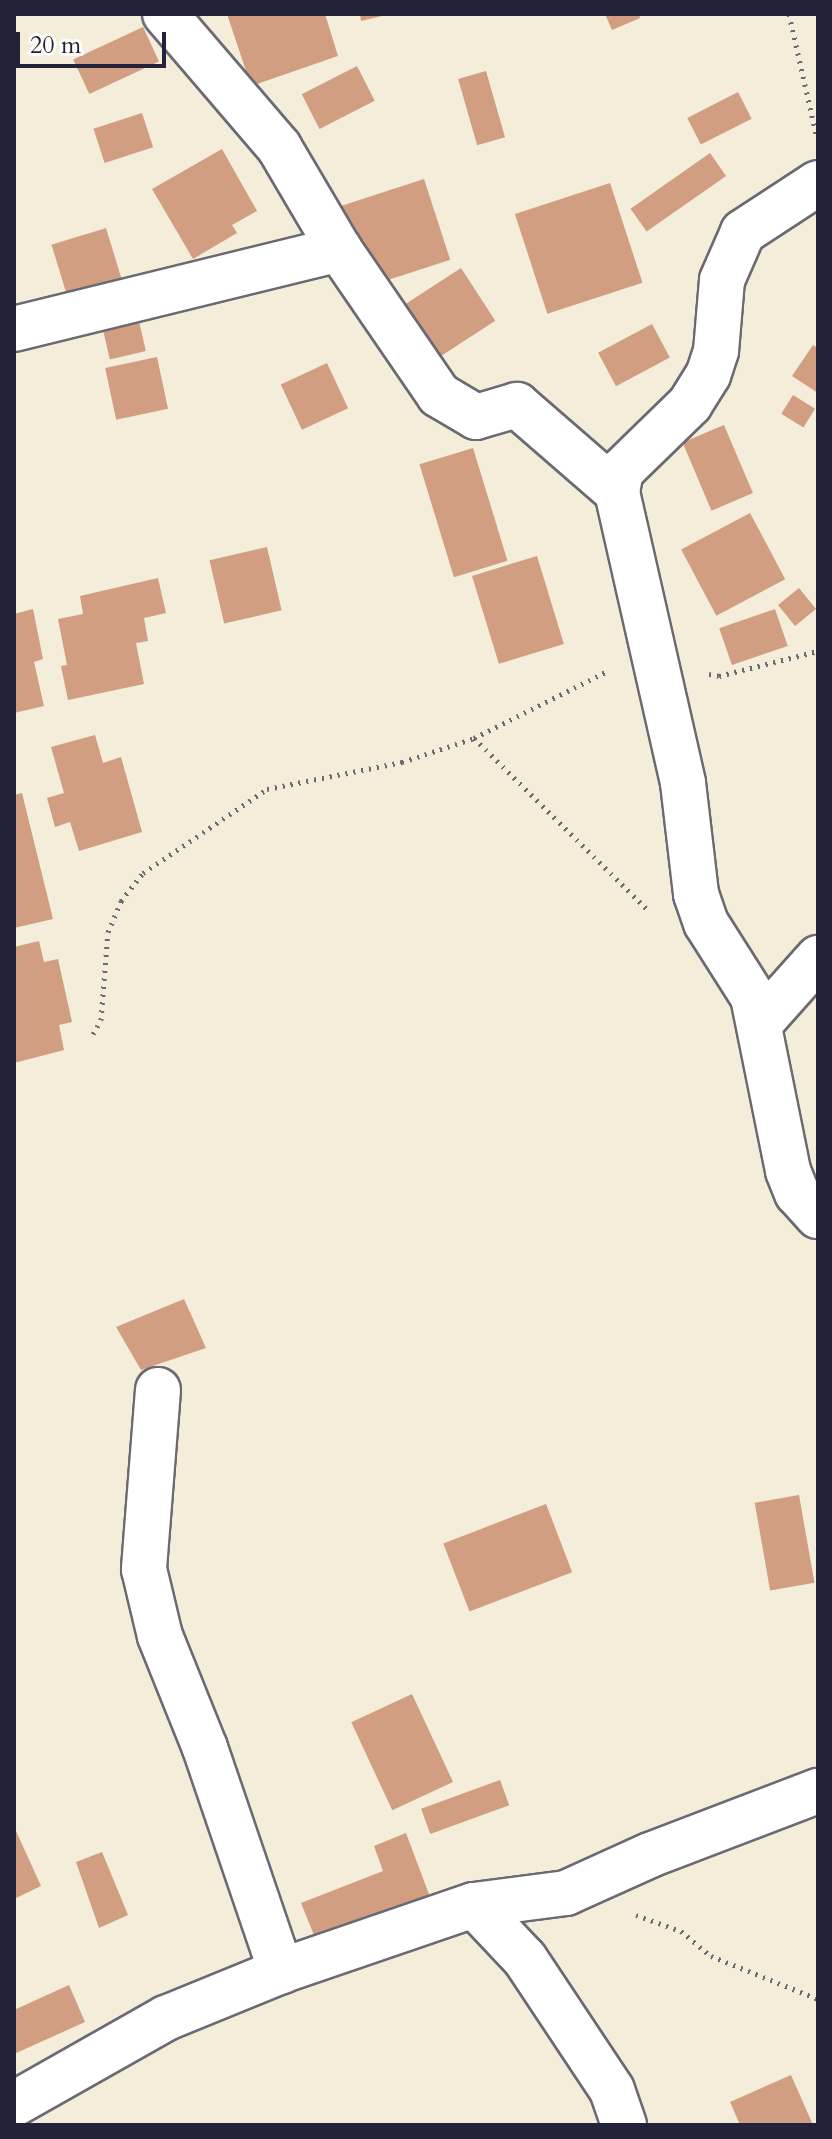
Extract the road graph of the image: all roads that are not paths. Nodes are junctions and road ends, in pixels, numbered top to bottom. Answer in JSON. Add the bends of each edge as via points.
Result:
{"nodes":[{"id":1,"x":165,"y":14,"type":"edge"},
{"id":2,"x":818,"y":183,"type":"edge"},
{"id":3,"x":339,"y":249,"type":"junction"},
{"id":4,"x":14,"y":329,"type":"edge"},
{"id":5,"x":617,"y":492,"type":"junction"},
{"id":6,"x":818,"y":958,"type":"edge"},
{"id":7,"x":761,"y":1022,"type":"junction"},
{"id":8,"x":818,"y":1216,"type":"edge"},
{"id":9,"x":158,"y":1390,"type":"dead end"},
{"id":10,"x":818,"y":1791,"type":"edge"},
{"id":11,"x":474,"y":1905,"type":"junction"},
{"id":12,"x":281,"y":1971,"type":"junction"},
{"id":13,"x":14,"y":2104,"type":"edge"},
{"id":14,"x":624,"y":2125,"type":"edge"}],
"edges":[{"from":1,"to":3,"type":"street","via":[[279,147]]},
{"from":2,"to":5,"type":"street","via":[[743,232],[722,280],[716,351],[708,375],[690,404],[621,471]]},
{"from":3,"to":4,"type":"street"},
{"from":3,"to":5,"type":"street","via":[[439,395],[476,417],[517,405]]},
{"from":5,"to":7,"type":"street","via":[[683,783],[696,894],[706,923],[753,997]]},
{"from":6,"to":7,"type":"street"},
{"from":7,"to":8,"type":"street","via":[[767,1081],[788,1171],[797,1193]]},
{"from":9,"to":12,"type":"street","via":[[144,1569],[160,1636],[205,1748]]},
{"from":10,"to":11,"type":"street","via":[[566,1893]]},
{"from":11,"to":12,"type":"street"},
{"from":11,"to":14,"type":"street","via":[[525,1959],[612,2090]]},
{"from":12,"to":13,"type":"street","via":[[166,2018]]}]}
